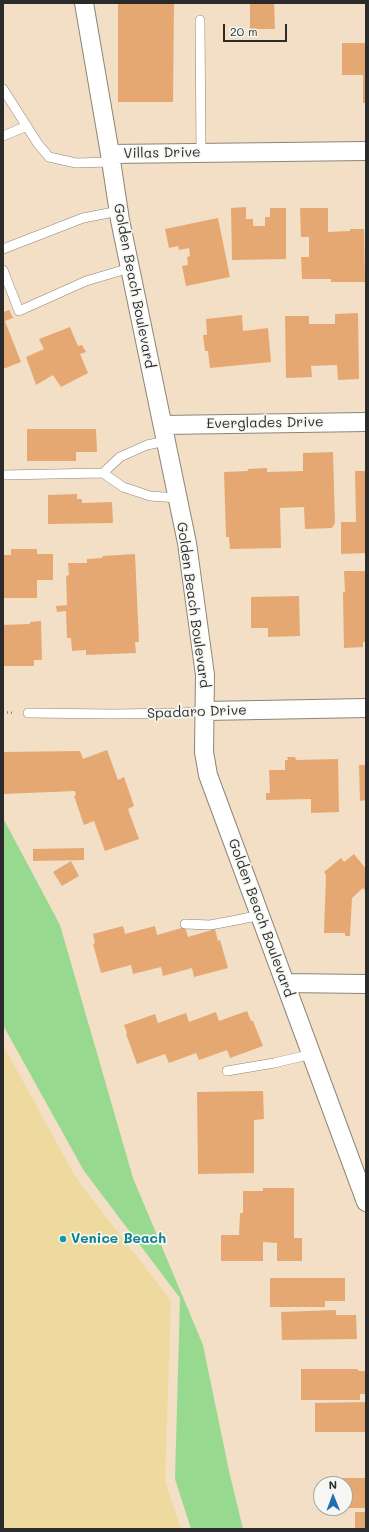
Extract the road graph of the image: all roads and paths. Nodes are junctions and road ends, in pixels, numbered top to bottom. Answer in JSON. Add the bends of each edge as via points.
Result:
{"nodes":[{"id":1,"x":84,"y":3,"type":"edge"},
{"id":2,"x":200,"y":20,"type":"dead end"},
{"id":3,"x":3,"y":89,"type":"edge"},
{"id":4,"x":27,"y":126,"type":"junction"},
{"id":5,"x":3,"y":136,"type":"edge"},
{"id":6,"x":366,"y":151,"type":"edge"},
{"id":7,"x":201,"y":153,"type":"junction"},
{"id":8,"x":111,"y":158,"type":"junction"},
{"id":9,"x":118,"y":211,"type":"junction"},
{"id":10,"x":3,"y":249,"type":"edge"},
{"id":11,"x":130,"y":268,"type":"junction"},
{"id":12,"x":3,"y":270,"type":"edge"},
{"id":13,"x":366,"y":422,"type":"edge"},
{"id":14,"x":165,"y":433,"type":"junction"},
{"id":15,"x":103,"y":473,"type":"junction"},
{"id":16,"x":3,"y":475,"type":"edge"},
{"id":17,"x":178,"y":498,"type":"junction"},
{"id":18,"x":366,"y":708,"type":"edge"},
{"id":19,"x":205,"y":711,"type":"junction"},
{"id":20,"x":28,"y":713,"type":"dead end"},
{"id":21,"x":260,"y":915,"type":"junction"},
{"id":22,"x":185,"y":924,"type":"dead end"},
{"id":23,"x":286,"y":983,"type":"junction"},
{"id":24,"x":366,"y":984,"type":"edge"},
{"id":25,"x":312,"y":1054,"type":"junction"},
{"id":26,"x":227,"y":1071,"type":"dead end"},
{"id":27,"x":366,"y":1202,"type":"edge"}],
"edges":[{"from":1,"to":8,"type":"street","name":"Villas Drive"},
{"from":2,"to":7,"type":"lane"},
{"from":3,"to":4,"type":"lane"},
{"from":4,"to":5,"type":"lane"},
{"from":4,"to":8,"type":"lane","via":[[49,157],[76,163]]},
{"from":6,"to":7,"type":"street","name":"Villas Drive"},
{"from":7,"to":8,"type":"street","name":"Villas Drive"},
{"from":8,"to":9,"type":"street","name":"Golden Beach Boulevard"},
{"from":9,"to":10,"type":"lane","via":[[83,218]]},
{"from":9,"to":11,"type":"street","name":"Golden Beach Boulevard"},
{"from":11,"to":12,"type":"lane","via":[[86,282],[20,311]]},
{"from":11,"to":14,"type":"street","name":"Golden Beach Boulevard"},
{"from":13,"to":14,"type":"street","name":"Everglades Drive"},
{"from":14,"to":15,"type":"lane","via":[[148,445],[120,457]]},
{"from":14,"to":17,"type":"street","name":"Golden Beach Boulevard"},
{"from":15,"to":16,"type":"lane"},
{"from":15,"to":17,"type":"lane","via":[[123,487],[150,496]]},
{"from":17,"to":19,"type":"street","name":"Golden Beach Boulevard","via":[[205,675]]},
{"from":18,"to":19,"type":"street","name":"Spadaro Drive"},
{"from":19,"to":20,"type":"lane","name":"Spadaro Drive"},
{"from":19,"to":21,"type":"street","name":"Golden Beach Boulevard","via":[[204,752],[208,775]]},
{"from":21,"to":22,"type":"lane","via":[[210,925]]},
{"from":21,"to":23,"type":"street","name":"Golden Beach Boulevard"},
{"from":23,"to":24,"type":"street"},
{"from":23,"to":25,"type":"street","name":"Golden Beach Boulevard"},
{"from":25,"to":26,"type":"lane"},
{"from":25,"to":27,"type":"street","name":"Golden Beach Boulevard"}]}
